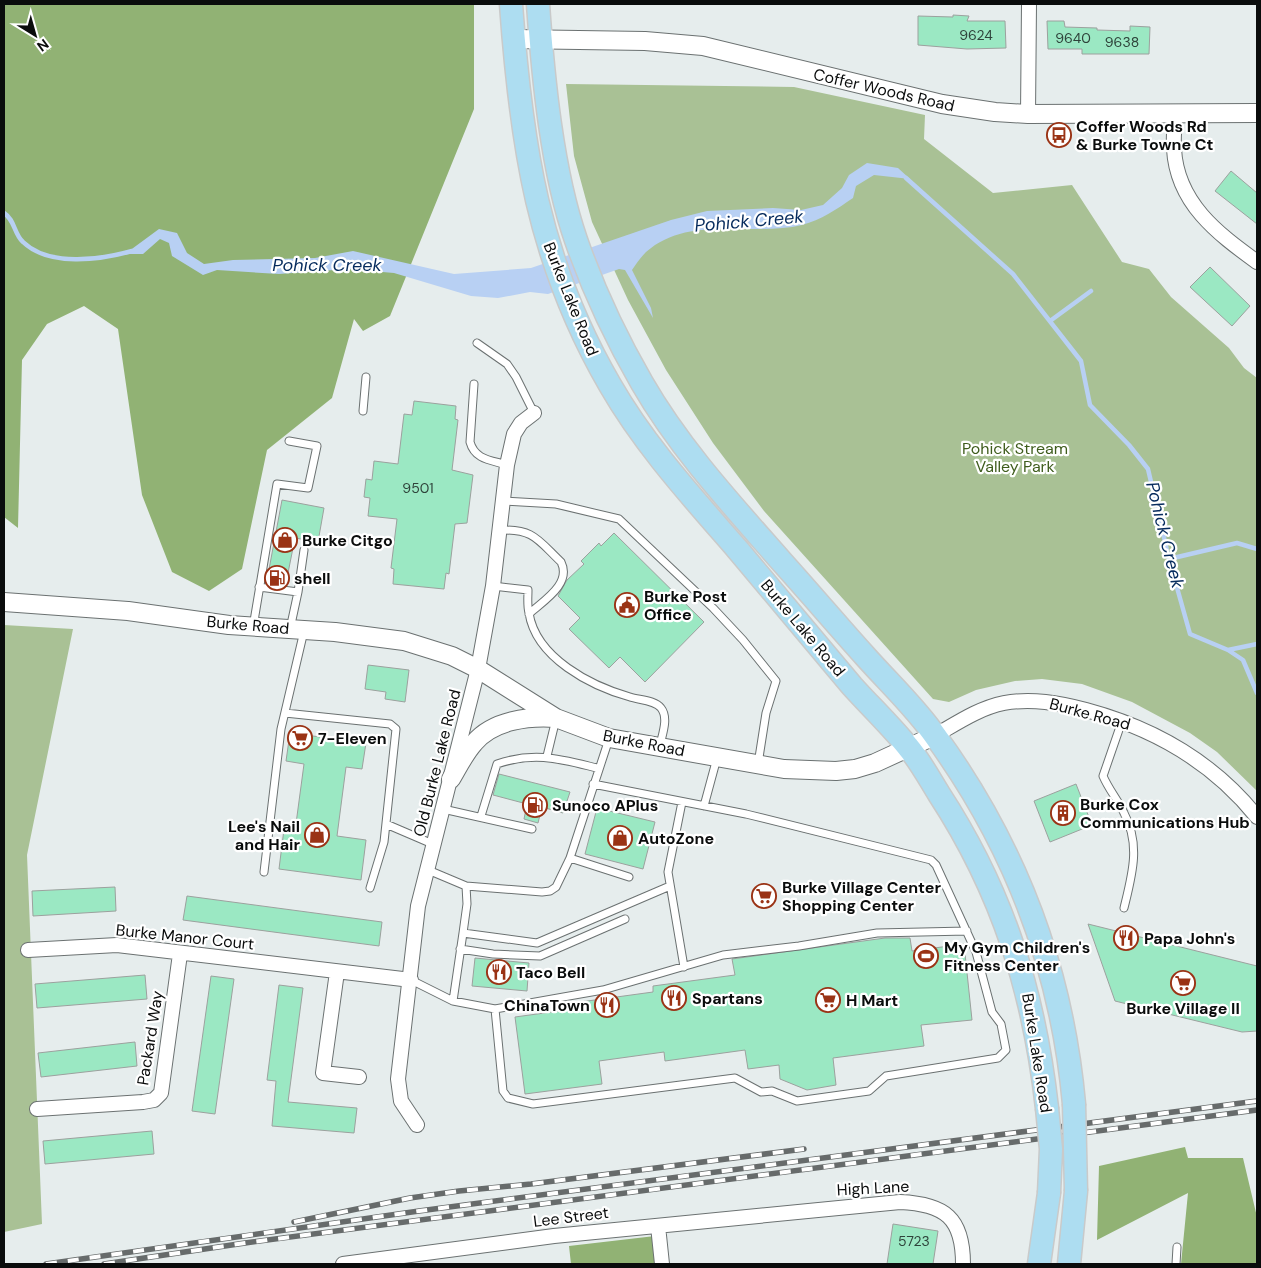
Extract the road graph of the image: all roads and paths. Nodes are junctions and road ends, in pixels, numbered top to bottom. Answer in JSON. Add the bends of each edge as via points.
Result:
{"nodes":[{"id":1,"x":511,"y":4,"type":"edge"},
{"id":2,"x":538,"y":4,"type":"edge"},
{"id":3,"x":1029,"y":4,"type":"edge"},
{"id":4,"x":513,"y":39,"type":"junction"},
{"id":5,"x":540,"y":39,"type":"junction"},
{"id":6,"x":1257,"y":113,"type":"edge"},
{"id":7,"x":1028,"y":114,"type":"junction"},
{"id":8,"x":1175,"y":114,"type":"junction"},
{"id":9,"x":1257,"y":262,"type":"edge"},
{"id":10,"x":477,"y":344,"type":"dead end"},
{"id":11,"x":366,"y":377,"type":"dead end"},
{"id":12,"x":474,"y":384,"type":"dead end"},
{"id":13,"x":363,"y":411,"type":"dead end"},
{"id":14,"x":534,"y":412,"type":"joint"},
{"id":15,"x":289,"y":441,"type":"dead end"},
{"id":16,"x":507,"y":465,"type":"junction"},
{"id":17,"x":502,"y":501,"type":"junction"},
{"id":18,"x":498,"y":530,"type":"junction"},
{"id":19,"x":304,"y":550,"type":"dead end"},
{"id":20,"x":493,"y":586,"type":"junction"},
{"id":21,"x":258,"y":587,"type":"junction"},
{"id":22,"x":298,"y":592,"type":"junction"},
{"id":23,"x":4,"y":602,"type":"edge"},
{"id":24,"x":529,"y":614,"type":"junction"},
{"id":25,"x":253,"y":627,"type":"junction"},
{"id":26,"x":297,"y":630,"type":"junction"},
{"id":27,"x":478,"y":669,"type":"junction"},
{"id":28,"x":285,"y":713,"type":"junction"},
{"id":29,"x":556,"y":718,"type":"junction"},
{"id":30,"x":1122,"y":721,"type":"junction"},
{"id":31,"x":936,"y":735,"type":"junction"},
{"id":32,"x":609,"y":738,"type":"junction"},
{"id":33,"x":659,"y":747,"type":"junction"},
{"id":34,"x":909,"y":748,"type":"junction"},
{"id":35,"x":547,"y":756,"type":"junction"},
{"id":36,"x":717,"y":757,"type":"junction"},
{"id":37,"x":758,"y":764,"type":"junction"},
{"id":38,"x":597,"y":768,"type":"junction"},
{"id":39,"x":451,"y":779,"type":"junction"},
{"id":40,"x":593,"y":784,"type":"junction"},
{"id":41,"x":682,"y":802,"type":"junction"},
{"id":42,"x":704,"y":806,"type":"junction"},
{"id":43,"x":444,"y":809,"type":"junction"},
{"id":44,"x":481,"y":816,"type":"junction"},
{"id":45,"x":1257,"y":817,"type":"edge"},
{"id":46,"x":386,"y":824,"type":"junction"},
{"id":47,"x":532,"y":829,"type":"dead end"},
{"id":48,"x":434,"y":844,"type":"junction"},
{"id":49,"x":570,"y":858,"type":"junction"},
{"id":50,"x":428,"y":870,"type":"junction"},
{"id":51,"x":264,"y":872,"type":"dead end"},
{"id":52,"x":629,"y":876,"type":"dead end"},
{"id":53,"x":466,"y":886,"type":"junction"},
{"id":54,"x":670,"y":886,"type":"junction"},
{"id":55,"x":370,"y":888,"type":"dead end"},
{"id":56,"x":1124,"y":908,"type":"dead end"},
{"id":57,"x":625,"y":918,"type":"dead end"},
{"id":58,"x":967,"y":931,"type":"junction"},
{"id":59,"x":463,"y":933,"type":"junction"},
{"id":60,"x":460,"y":948,"type":"junction"},
{"id":61,"x":28,"y":950,"type":"dead end"},
{"id":62,"x":180,"y":954,"type":"junction"},
{"id":63,"x":684,"y":967,"type":"junction"},
{"id":64,"x":338,"y":972,"type":"junction"},
{"id":65,"x":411,"y":980,"type":"junction"},
{"id":66,"x":453,"y":1001,"type":"junction"},
{"id":67,"x":495,"y":1009,"type":"junction"},
{"id":68,"x":359,"y":1077,"type":"dead end"},
{"id":69,"x":37,"y":1108,"type":"dead end"},
{"id":70,"x":417,"y":1125,"type":"dead end"},
{"id":71,"x":804,"y":1211,"type":"joint"},
{"id":72,"x":658,"y":1226,"type":"junction"},
{"id":73,"x":1177,"y":1247,"type":"dead end"},
{"id":74,"x":368,"y":1262,"type":"edge"},
{"id":75,"x":343,"y":1264,"type":"edge"},
{"id":76,"x":662,"y":1264,"type":"edge"},
{"id":77,"x":963,"y":1264,"type":"edge"},
{"id":78,"x":1039,"y":1264,"type":"edge"},
{"id":79,"x":1069,"y":1264,"type":"edge"},
{"id":80,"x":1176,"y":1264,"type":"edge"}],
"edges":[{"from":1,"to":4,"type":"main road","name":"Burke Lake Road"},
{"from":2,"to":5,"type":"main road","name":"Burke Lake Road"},
{"from":3,"to":7,"type":"street"},
{"from":4,"to":5,"type":"street","name":"Coffer Woods Road"},
{"from":4,"to":34,"type":"main road","name":"Burke Lake Road","via":[[523,138],[548,248],[571,306],[611,387],[660,459],[854,688]]},
{"from":5,"to":7,"type":"street","name":"Coffer Woods Road","via":[[704,46],[942,104]]},
{"from":5,"to":31,"type":"main road","name":"Burke Lake Road","via":[[560,179],[575,239],[598,296],[643,385],[725,498]]},
{"from":6,"to":8,"type":"street","name":"Coffer Woods Road"},
{"from":7,"to":8,"type":"street","name":"Coffer Woods Road"},
{"from":8,"to":9,"type":"street","via":[[1177,170],[1187,193],[1200,215],[1219,235]]},
{"from":10,"to":14,"type":"lane","via":[[507,364]]},
{"from":11,"to":13,"type":"lane"},
{"from":12,"to":16,"type":"lane","via":[[472,450],[479,457]]},
{"from":14,"to":16,"type":"street","name":"Old Burke Lake Road","via":[[514,434]]},
{"from":15,"to":21,"type":"lane","via":[[317,446],[310,480],[308,488],[277,484]]},
{"from":16,"to":17,"type":"street","name":"Old Burke Lake Road"},
{"from":17,"to":18,"type":"street","name":"Old Burke Lake Road"},
{"from":17,"to":37,"type":"lane","via":[[556,504],[619,519],[713,608],[776,681],[766,713]]},
{"from":18,"to":20,"type":"street","name":"Old Burke Lake Road"},
{"from":18,"to":24,"type":"lane","via":[[516,529],[531,533],[564,568],[565,576],[558,588]]},
{"from":19,"to":22,"type":"lane"},
{"from":20,"to":24,"type":"lane","via":[[528,590]]},
{"from":20,"to":27,"type":"street","name":"Old Burke Lake Road"},
{"from":21,"to":22,"type":"lane"},
{"from":21,"to":25,"type":"lane"},
{"from":22,"to":26,"type":"lane"},
{"from":23,"to":25,"type":"street","name":"Burke Road","via":[[128,611]]},
{"from":24,"to":33,"type":"lane","via":[[542,643],[562,664],[588,682],[661,707],[665,715]]},
{"from":25,"to":26,"type":"street","name":"Burke Road"},
{"from":26,"to":27,"type":"street","name":"Burke Road","via":[[404,641],[452,656]]},
{"from":26,"to":28,"type":"lane"},
{"from":27,"to":29,"type":"street","name":"Burke Road"},
{"from":27,"to":39,"type":"street","name":"Old Burke Lake Road"},
{"from":28,"to":46,"type":"lane","via":[[390,724],[396,729]]},
{"from":28,"to":51,"type":"lane"},
{"from":29,"to":32,"type":"street","name":"Burke Road"},
{"from":29,"to":35,"type":"lane"},
{"from":29,"to":39,"type":"street","via":[[524,719],[492,729],[474,742]]},
{"from":30,"to":31,"type":"street","name":"Burke Road","via":[[1061,704],[1018,701],[980,710]]},
{"from":30,"to":45,"type":"street","name":"Burke Road","via":[[1169,742],[1202,763]]},
{"from":30,"to":56,"type":"lane","via":[[1103,776],[1132,830],[1135,848]]},
{"from":31,"to":34,"type":"street","name":"Burke Road"},
{"from":31,"to":79,"type":"main road","name":"Burke Lake Road","bridge":true,"via":[[992,825],[1026,897],[1061,1011],[1074,1104],[1076,1191]]},
{"from":32,"to":33,"type":"street","name":"Burke Road"},
{"from":32,"to":38,"type":"lane"},
{"from":33,"to":36,"type":"street","name":"Burke Road"},
{"from":34,"to":37,"type":"street","name":"Burke Road","via":[[868,765],[836,771]]},
{"from":34,"to":78,"type":"main road","name":"Burke Lake Road","bridge":true,"via":[[967,838],[1001,910],[1031,1007],[1042,1062],[1051,1149],[1050,1193]]},
{"from":35,"to":38,"type":"lane"},
{"from":35,"to":44,"type":"lane","via":[[516,758],[497,764]]},
{"from":36,"to":37,"type":"street","name":"Burke Road"},
{"from":36,"to":42,"type":"lane"},
{"from":38,"to":40,"type":"lane"},
{"from":39,"to":43,"type":"street","name":"Old Burke Lake Road"},
{"from":40,"to":41,"type":"lane"},
{"from":40,"to":49,"type":"lane"},
{"from":41,"to":42,"type":"lane"},
{"from":41,"to":54,"type":"lane","via":[[668,872]]},
{"from":42,"to":58,"type":"lane","via":[[926,858],[936,865]]},
{"from":43,"to":44,"type":"lane"},
{"from":43,"to":48,"type":"street","name":"Old Burke Lake Road"},
{"from":44,"to":47,"type":"lane"},
{"from":46,"to":48,"type":"lane"},
{"from":46,"to":55,"type":"lane"},
{"from":48,"to":50,"type":"street","name":"Old Burke Lake Road"},
{"from":49,"to":52,"type":"lane"},
{"from":49,"to":53,"type":"lane","via":[[556,887],[550,891]]},
{"from":50,"to":53,"type":"lane"},
{"from":50,"to":65,"type":"street","name":"Old Burke Lake Road","via":[[418,906]]},
{"from":53,"to":59,"type":"lane"},
{"from":54,"to":59,"type":"lane","via":[[537,943]]},
{"from":54,"to":63,"type":"lane"},
{"from":57,"to":60,"type":"lane","via":[[540,956],[493,954]]},
{"from":58,"to":63,"type":"lane","via":[[877,933],[724,955]]},
{"from":58,"to":67,"type":"lane","via":[[992,1012],[1002,1024],[1006,1050],[998,1058],[886,1076],[869,1091],[797,1101],[772,1090],[761,1092],[735,1078],[533,1104],[508,1098],[503,1091]]},
{"from":59,"to":60,"type":"lane"},
{"from":60,"to":66,"type":"lane"},
{"from":61,"to":62,"type":"street","name":"Burke Manor Court","via":[[116,945]]},
{"from":62,"to":64,"type":"street","name":"Burke Manor Court"},
{"from":62,"to":69,"type":"street","name":"Packard Way","via":[[161,1093],[154,1100],[143,1102]]},
{"from":63,"to":67,"type":"lane","via":[[603,990]]},
{"from":64,"to":65,"type":"street","name":"Burke Manor Court"},
{"from":64,"to":68,"type":"street","via":[[323,1073]]},
{"from":65,"to":66,"type":"lane"},
{"from":65,"to":70,"type":"street","name":"Old Burke Lake Road","via":[[398,1079],[401,1101]]},
{"from":66,"to":67,"type":"lane"},
{"from":71,"to":72,"type":"street","name":"Lee Street"},
{"from":71,"to":77,"type":"street","name":"High Lane","via":[[900,1202],[942,1210],[957,1226]]},
{"from":72,"to":74,"type":"street","name":"Lee Street","via":[[554,1236]]},
{"from":72,"to":76,"type":"street"},
{"from":73,"to":80,"type":"lane"},
{"from":74,"to":75,"type":"street","name":"Lee Street"}]}
